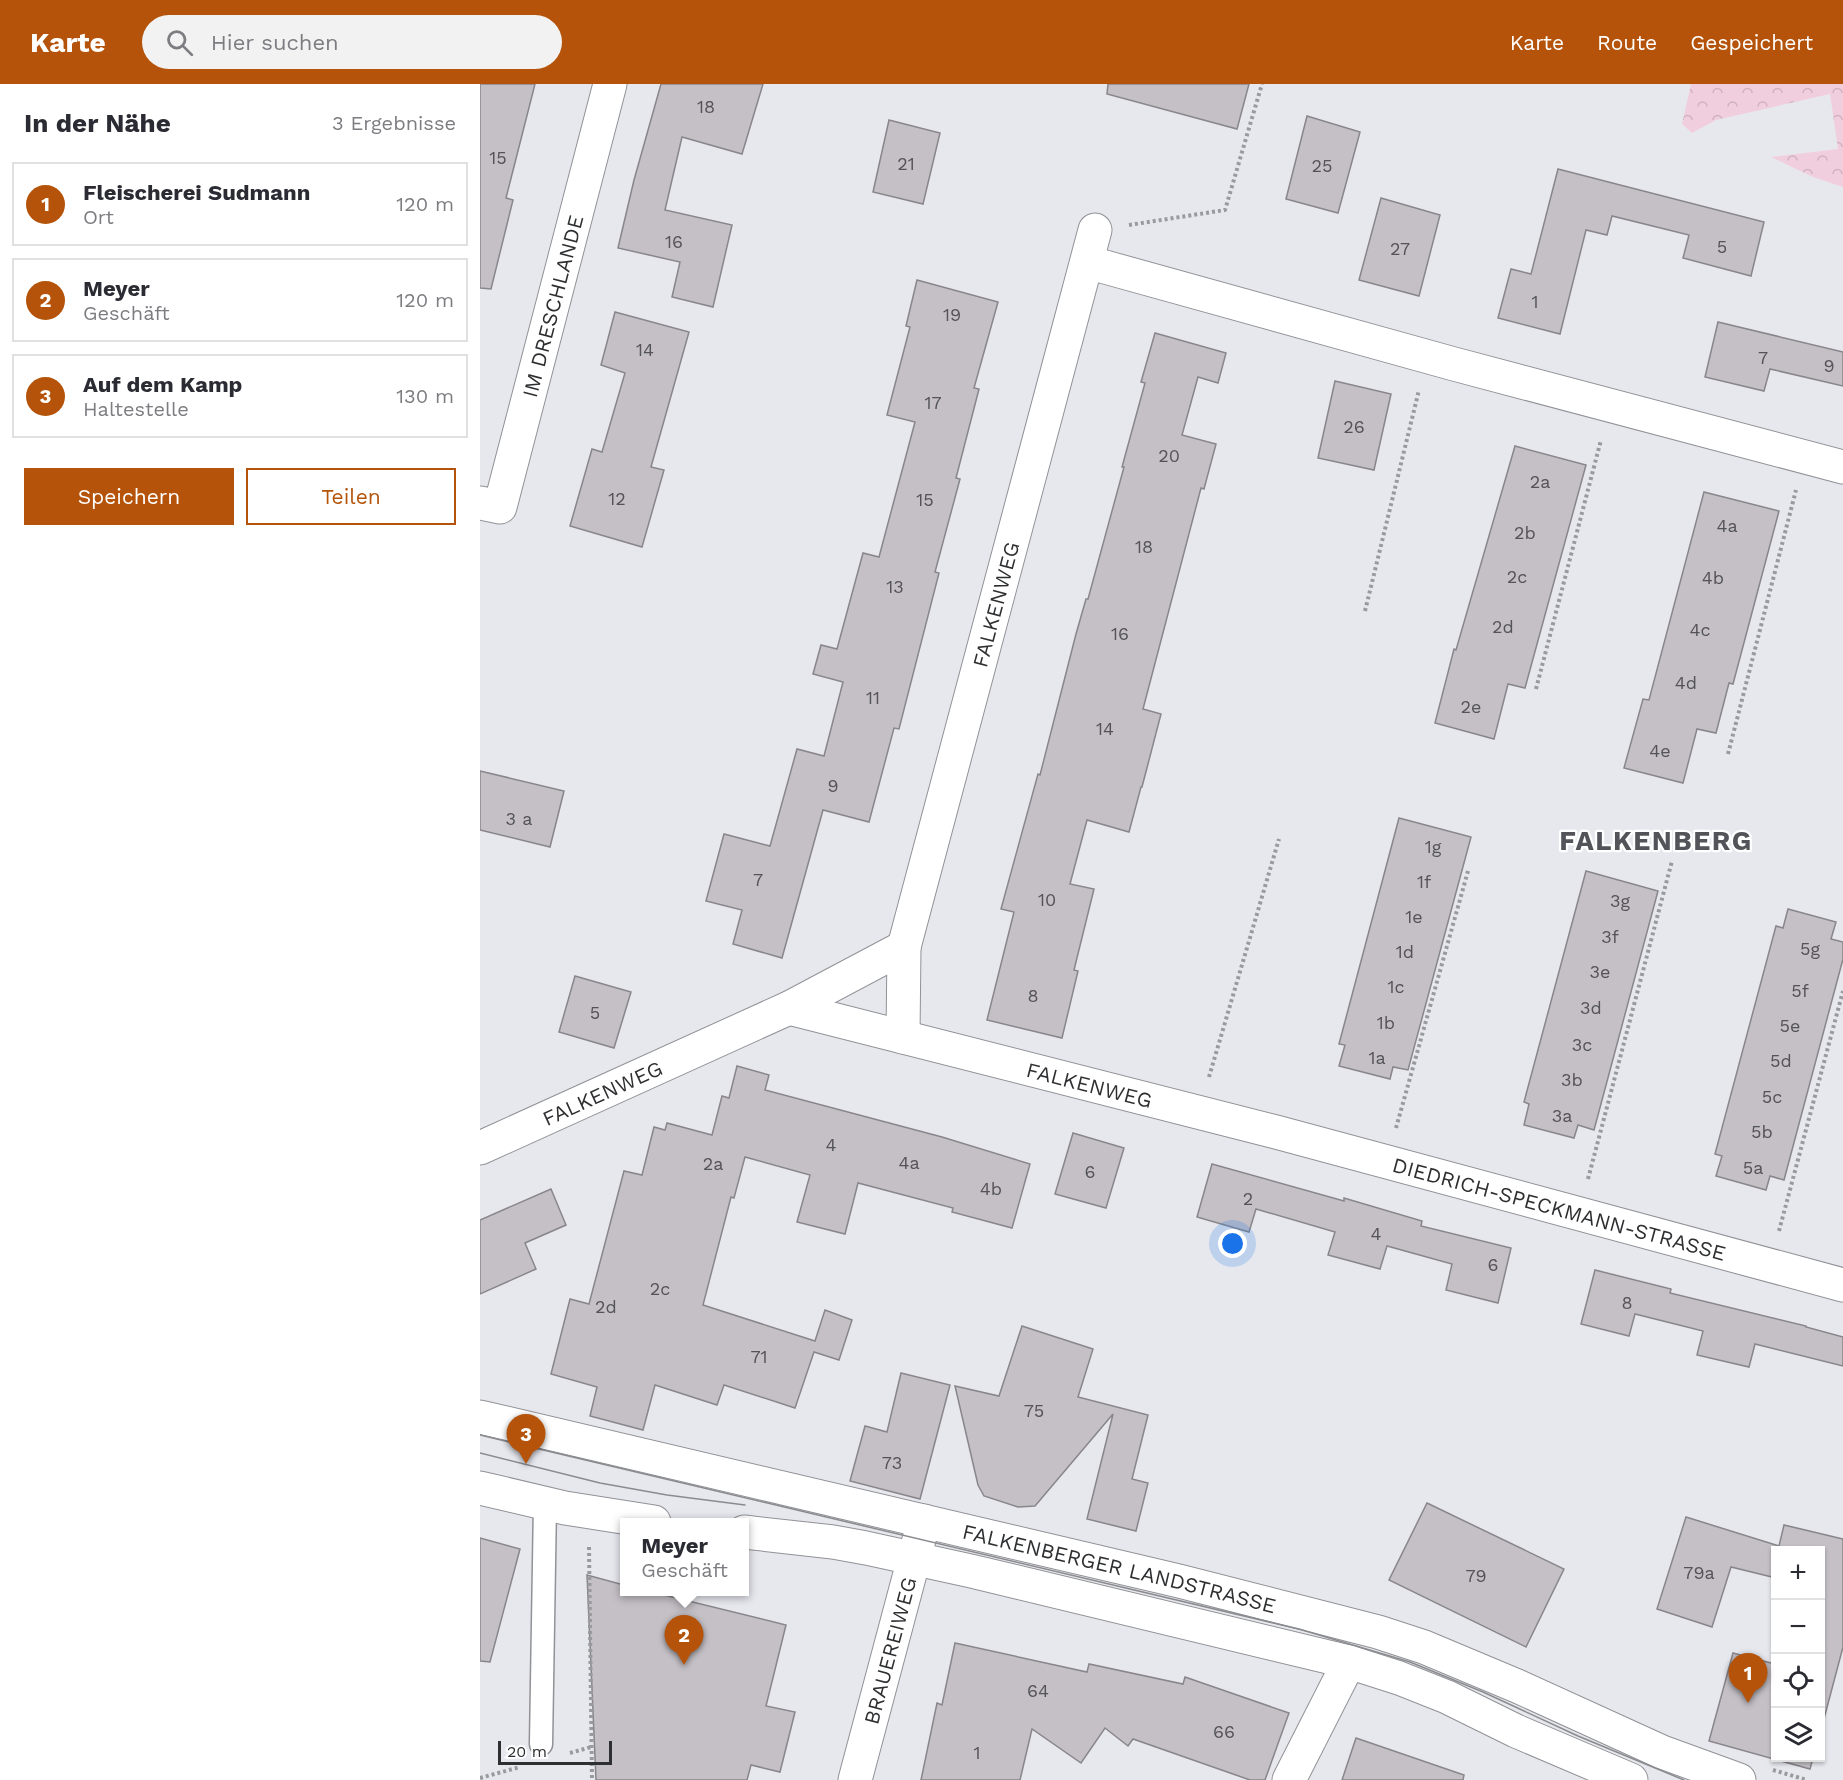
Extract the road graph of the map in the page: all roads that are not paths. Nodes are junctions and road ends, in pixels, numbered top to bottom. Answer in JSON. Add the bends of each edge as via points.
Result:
{"nodes":[{"id":1,"x":610,"y":84,"type":"edge"},
{"id":2,"x":1095,"y":230,"type":"road end"},
{"id":3,"x":1087,"y":262,"type":"junction"},
{"id":4,"x":1843,"y":467,"type":"edge"},
{"id":5,"x":480,"y":503,"type":"edge"},
{"id":6,"x":904,"y":947,"type":"junction"},
{"id":7,"x":789,"y":1008,"type":"junction"},
{"id":8,"x":903,"y":1037,"type":"junction"},
{"id":9,"x":1276,"y":1132,"type":"joint"},
{"id":10,"x":480,"y":1148,"type":"edge"},
{"id":11,"x":1843,"y":1285,"type":"edge"},
{"id":12,"x":480,"y":1417,"type":"edge"},
{"id":13,"x":480,"y":1488,"type":"edge"},
{"id":14,"x":545,"y":1503,"type":"junction"},
{"id":15,"x":622,"y":1518,"type":"edge"},
{"id":16,"x":924,"y":1521,"type":"junction"},
{"id":17,"x":749,"y":1533,"type":"edge"},
{"id":18,"x":914,"y":1559,"type":"junction"},
{"id":19,"x":1349,"y":1662,"type":"junction"},
{"id":20,"x":541,"y":1743,"type":"dead end"},
{"id":21,"x":855,"y":1780,"type":"edge"},
{"id":22,"x":1289,"y":1780,"type":"edge"},
{"id":23,"x":1631,"y":1780,"type":"edge"},
{"id":24,"x":1739,"y":1780,"type":"edge"}],
"edges":[{"from":1,"to":5,"type":"street","name":"IM DRESCHLANDE","via":[[500,507]]},
{"from":2,"to":3,"type":"street","name":"FALKENWEG"},
{"from":3,"to":4,"type":"street"},
{"from":3,"to":6,"type":"street","name":"FALKENWEG"},
{"from":6,"to":7,"type":"street","name":"FALKENWEG"},
{"from":6,"to":8,"type":"street","name":"FALKENWEG"},
{"from":7,"to":8,"type":"street","name":"FALKENWEG"},
{"from":7,"to":10,"type":"street","name":"FALKENWEG"},
{"from":8,"to":9,"type":"street","name":"FALKENWEG"},
{"from":9,"to":11,"type":"street","name":"DIEDRICH-SPECKMANN-STRASSE"},
{"from":12,"to":16,"type":"street","name":"FALKENBERGER LANDSTRASSE"},
{"from":13,"to":14,"type":"street"},
{"from":14,"to":15,"type":"street"},
{"from":14,"to":20,"type":"lane"},
{"from":16,"to":18,"type":"street","name":"BRAUEREIWEG"},
{"from":16,"to":24,"type":"street","name":"FALKENBERGER LANDSTRASSE","via":[[1378,1632],[1424,1647],[1662,1752]]},
{"from":17,"to":18,"type":"street","name":"FALKENBERGER LANDSTRASSE","via":[[833,1542]]},
{"from":18,"to":19,"type":"street","name":"FALKENBERGER LANDSTRASSE"},
{"from":18,"to":21,"type":"street","name":"BRAUEREIWEG"},
{"from":19,"to":22,"type":"street"},
{"from":19,"to":23,"type":"street","name":"FALKENBERGER LANDSTRASSE","via":[[1447,1697]]}]}
